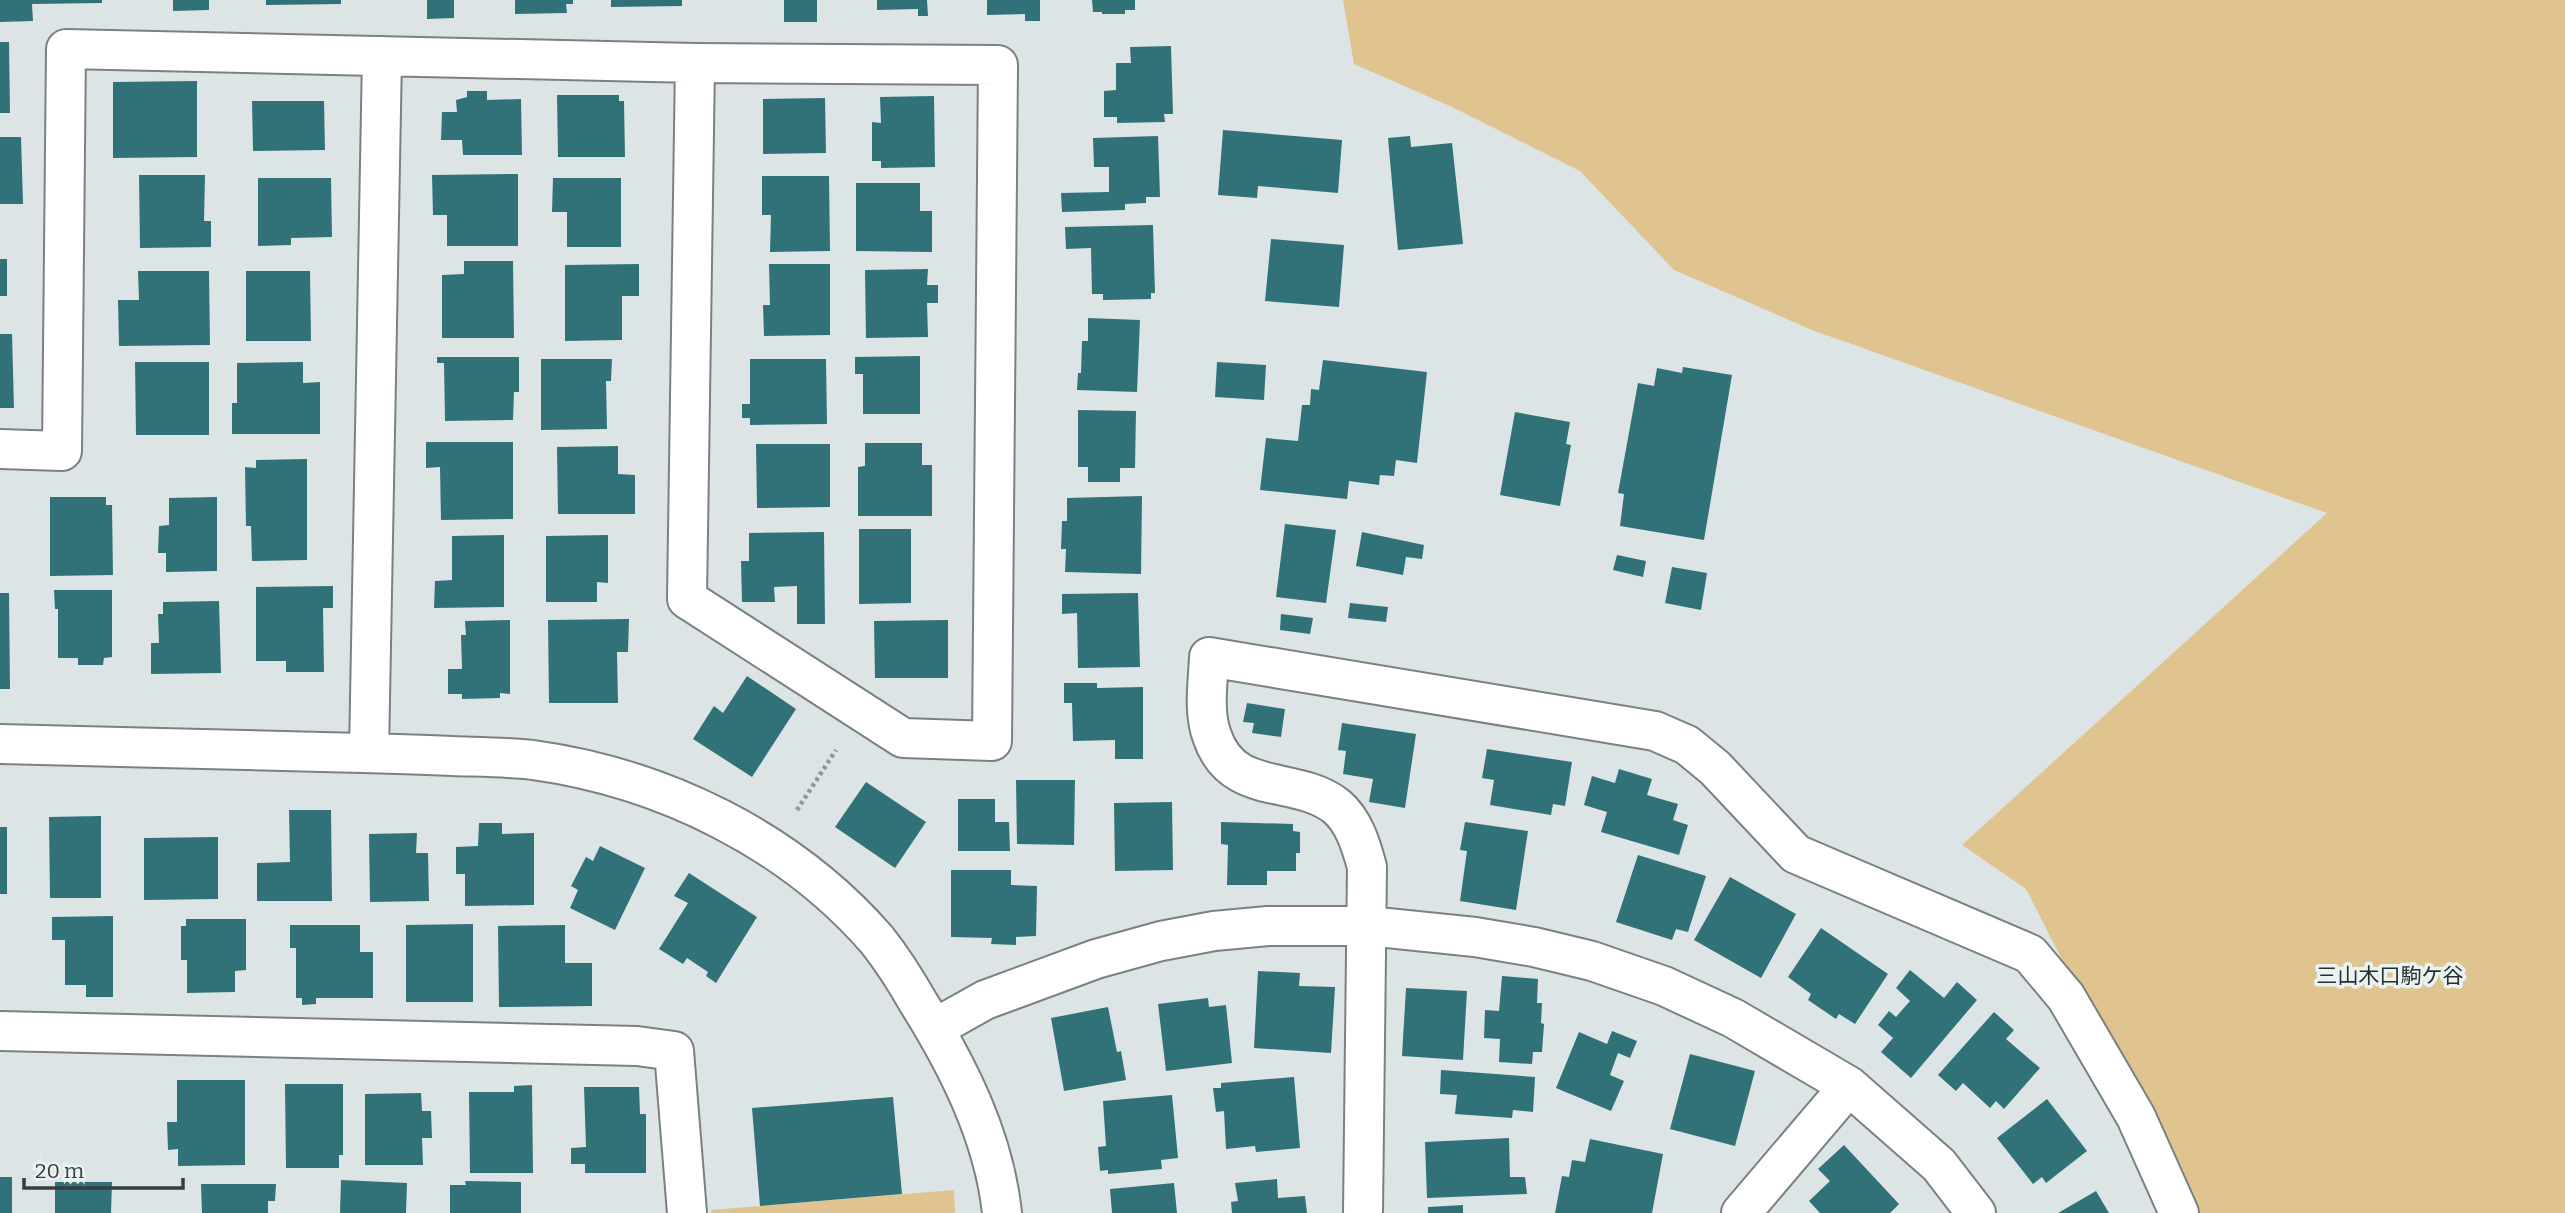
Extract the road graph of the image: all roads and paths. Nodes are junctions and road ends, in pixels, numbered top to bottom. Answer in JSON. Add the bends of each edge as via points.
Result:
{"nodes":[{"id":1,"x":382,"y":56,"type":"junction"},
{"id":2,"x":695,"y":62,"type":"junction"},
{"id":3,"x":0,"y":449,"type":"edge"},
{"id":4,"x":861,"y":711,"type":"junction"},
{"id":5,"x":0,"y":744,"type":"edge"},
{"id":6,"x":369,"y":753,"type":"junction"},
{"id":7,"x":796,"y":811,"type":"dead end"},
{"id":8,"x":1368,"y":926,"type":"junction"},
{"id":9,"x":935,"y":1028,"type":"junction"},
{"id":10,"x":0,"y":1031,"type":"edge"},
{"id":11,"x":1849,"y":1086,"type":"junction"},
{"id":12,"x":687,"y":1213,"type":"edge"},
{"id":13,"x":1002,"y":1213,"type":"edge"},
{"id":14,"x":1363,"y":1213,"type":"edge"},
{"id":15,"x":1741,"y":1213,"type":"edge"},
{"id":16,"x":1976,"y":1213,"type":"edge"},
{"id":17,"x":2179,"y":1213,"type":"edge"}],
"edges":[{"from":1,"to":2,"type":"street"},
{"from":1,"to":3,"type":"street","via":[[66,49],[62,451]]},
{"from":1,"to":6,"type":"street"},
{"from":2,"to":4,"type":"street","via":[[687,599]]},
{"from":2,"to":4,"type":"street","via":[[998,65],[992,741],[903,738]]},
{"from":4,"to":7,"type":"path"},
{"from":5,"to":6,"type":"street"},
{"from":6,"to":9,"type":"street","via":[[531,760],[644,785],[698,807],[750,834],[839,902],[877,941]]},
{"from":8,"to":9,"type":"street","via":[[1268,926],[1161,941],[1096,959],[985,1000]]},
{"from":8,"to":11,"type":"street","via":[[1475,937],[1592,961],[1664,986],[1733,1018]]},
{"from":8,"to":14,"type":"street"},
{"from":8,"to":17,"type":"street","via":[[1367,867],[1351,824],[1337,807],[1310,791],[1251,779],[1221,754],[1208,716],[1209,657],[1655,732],[1687,745],[1715,768],[1796,854],[2030,954],[2066,997],[2136,1118]]},
{"from":9,"to":13,"type":"street","via":[[970,1094],[999,1184]]},
{"from":10,"to":12,"type":"street","via":[[637,1046],[674,1051]]},
{"from":11,"to":15,"type":"street"},
{"from":11,"to":16,"type":"street","via":[[1939,1165]]}]}
